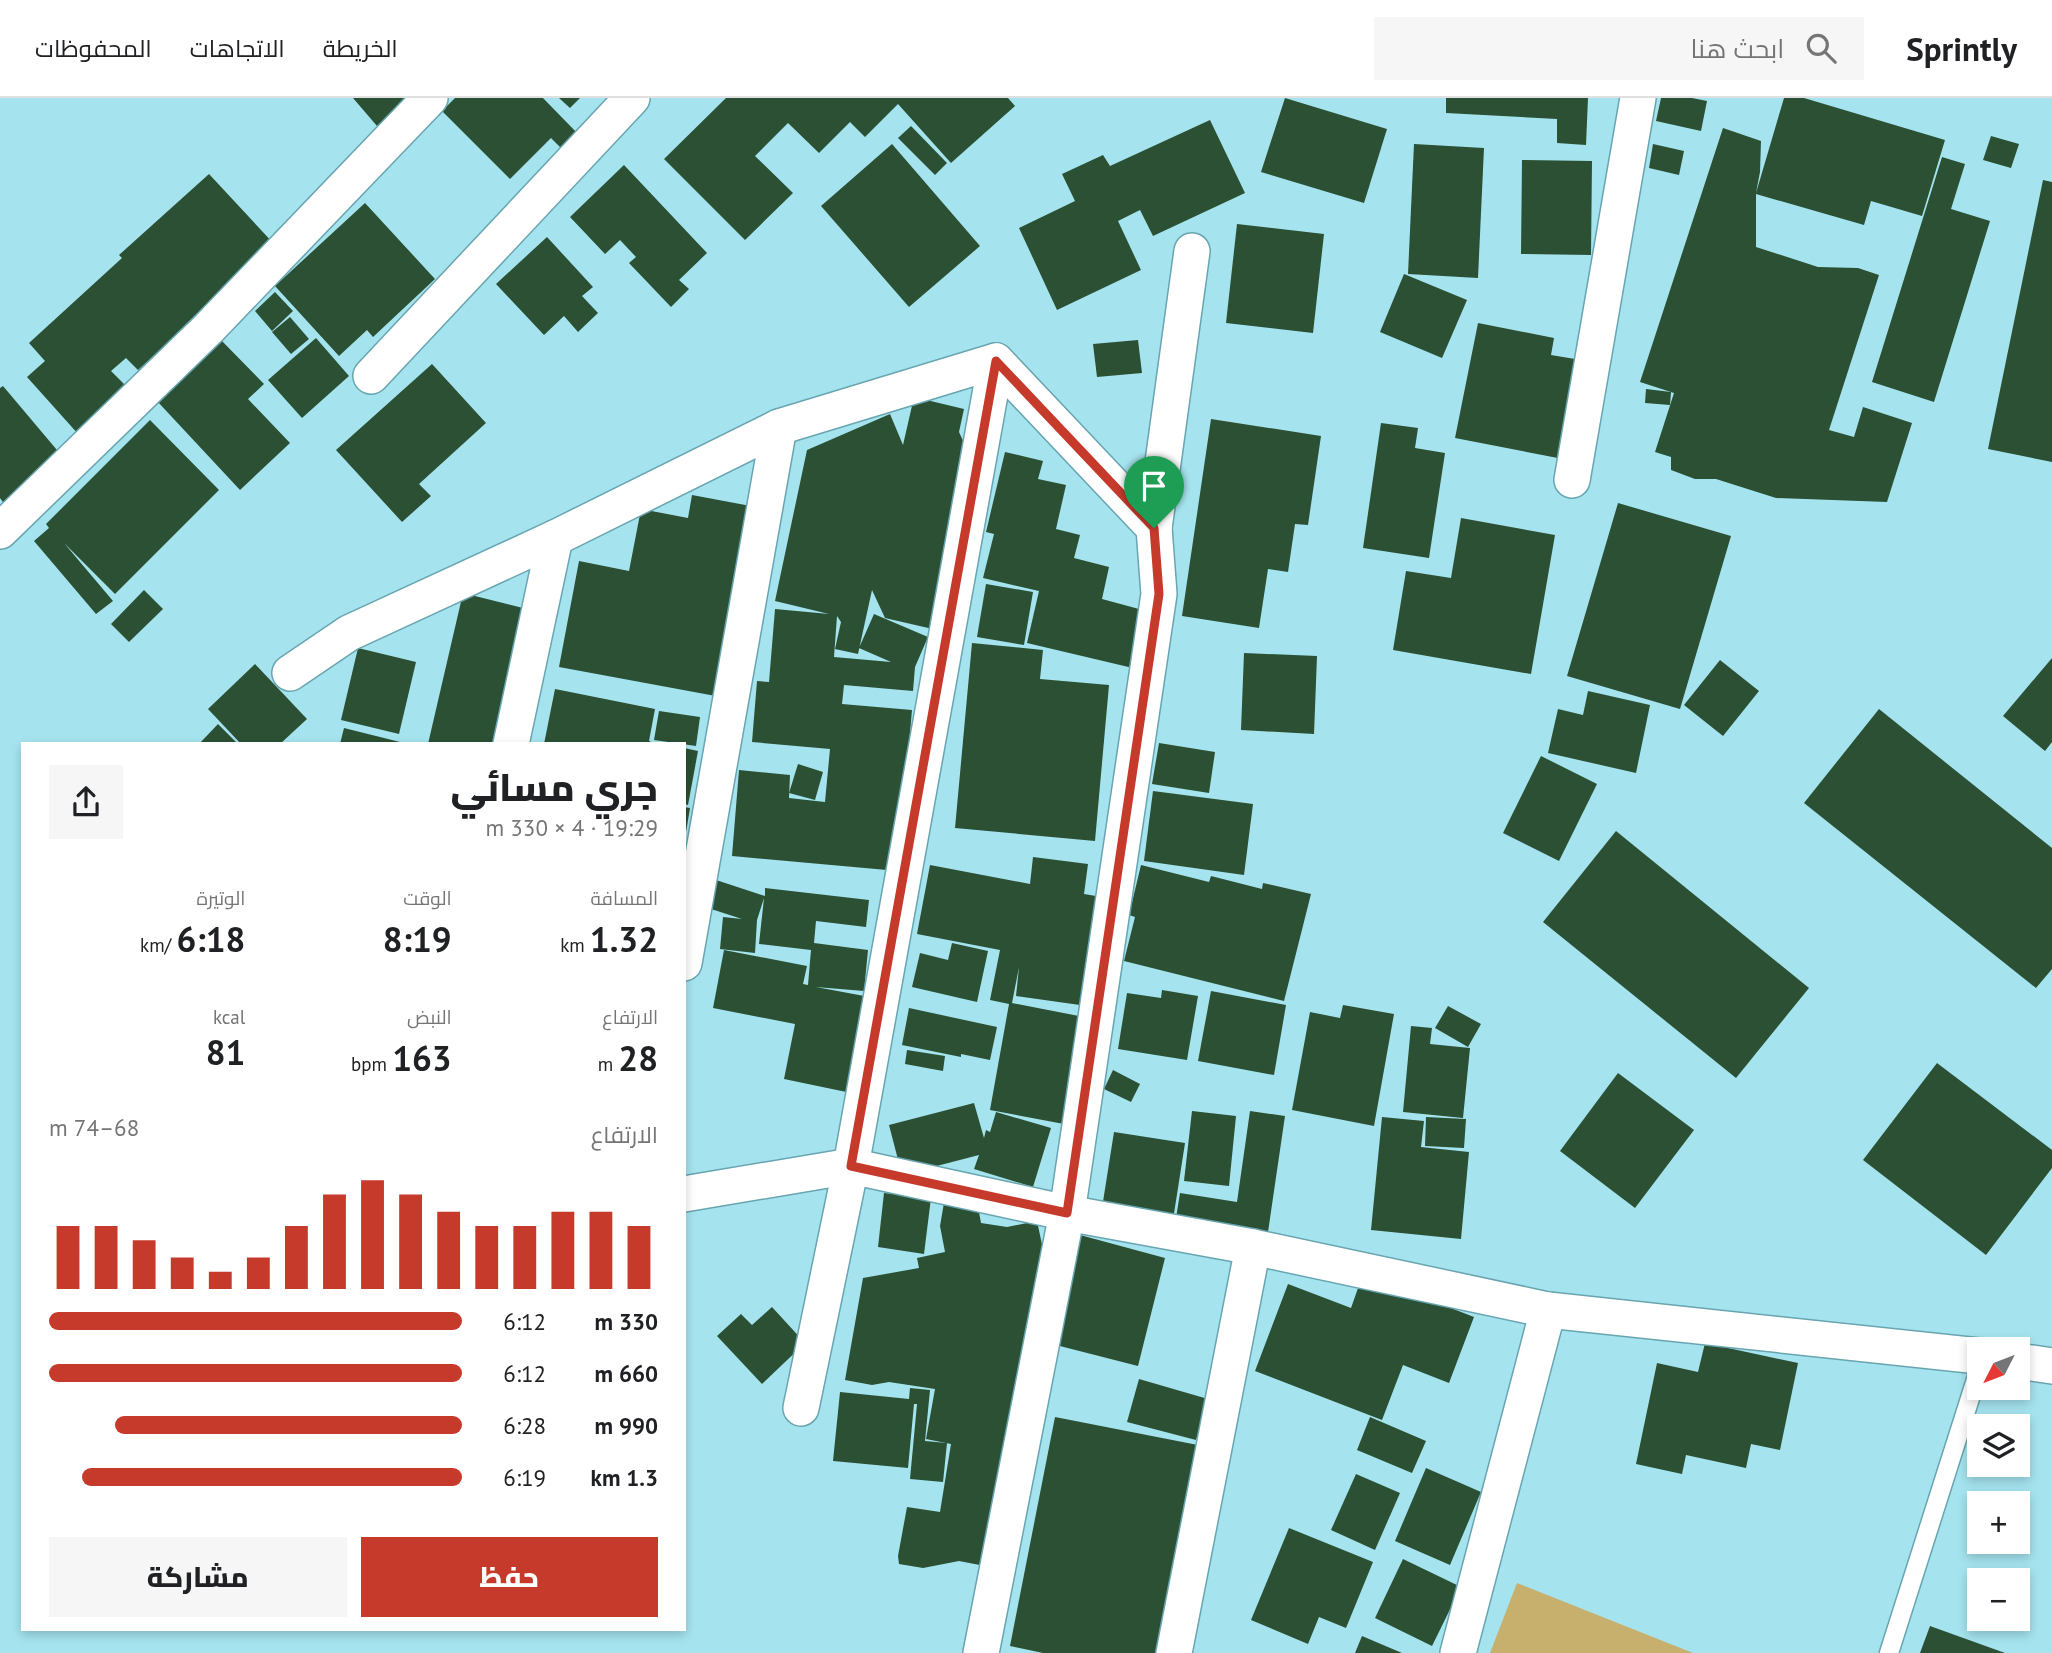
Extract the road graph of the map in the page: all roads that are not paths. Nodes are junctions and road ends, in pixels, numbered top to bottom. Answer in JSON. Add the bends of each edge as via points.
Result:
{"nodes":[{"id":1,"x":430,"y":98,"type":"edge"},
{"id":2,"x":632,"y":98,"type":"edge"},
{"id":3,"x":1638,"y":98,"type":"edge"},
{"id":4,"x":1192,"y":251,"type":"dead end"},
{"id":5,"x":996,"y":361,"type":"junction"},
{"id":6,"x":371,"y":376,"type":"dead end"},
{"id":7,"x":779,"y":427,"type":"junction"},
{"id":8,"x":1572,"y":480,"type":"dead end"},
{"id":9,"x":1154,"y":528,"type":"junction"},
{"id":10,"x":0,"y":531,"type":"edge"},
{"id":11,"x":555,"y":538,"type":"junction"},
{"id":12,"x":290,"y":673,"type":"dead end"},
{"id":13,"x":511,"y":742,"type":"edge"},
{"id":14,"x":686,"y":952,"type":"edge"},
{"id":15,"x":851,"y":1166,"type":"junction"},
{"id":16,"x":686,"y":1194,"type":"edge"},
{"id":17,"x":1067,"y":1213,"type":"junction"},
{"id":18,"x":1253,"y":1247,"type":"junction"},
{"id":19,"x":1548,"y":1310,"type":"junction"},
{"id":20,"x":1967,"y":1355,"type":"edge"},
{"id":21,"x":2030,"y":1363,"type":"edge"},
{"id":22,"x":2052,"y":1366,"type":"edge"},
{"id":23,"x":1969,"y":1400,"type":"edge"},
{"id":24,"x":802,"y":1408,"type":"dead end"},
{"id":25,"x":981,"y":1653,"type":"edge"},
{"id":26,"x":1174,"y":1653,"type":"edge"},
{"id":27,"x":1458,"y":1653,"type":"edge"},
{"id":28,"x":1889,"y":1653,"type":"edge"}],
"edges":[{"from":1,"to":10,"type":"street","via":[[209,328]]},
{"from":2,"to":6,"type":"street"},
{"from":3,"to":8,"type":"street"},
{"from":4,"to":9,"type":"street"},
{"from":5,"to":7,"type":"street"},
{"from":5,"to":9,"type":"street"},
{"from":5,"to":15,"type":"street"},
{"from":7,"to":11,"type":"street"},
{"from":7,"to":14,"type":"street"},
{"from":9,"to":17,"type":"street","via":[[1159,594]]},
{"from":11,"to":12,"type":"street","via":[[349,633]]},
{"from":11,"to":13,"type":"street"},
{"from":15,"to":16,"type":"street"},
{"from":15,"to":17,"type":"street"},
{"from":15,"to":24,"type":"street"},
{"from":17,"to":18,"type":"street"},
{"from":17,"to":25,"type":"street"},
{"from":18,"to":19,"type":"street"},
{"from":18,"to":26,"type":"street"},
{"from":19,"to":20,"type":"street"},
{"from":19,"to":27,"type":"street"},
{"from":21,"to":22,"type":"street"},
{"from":23,"to":28,"type":"lane"}]}
